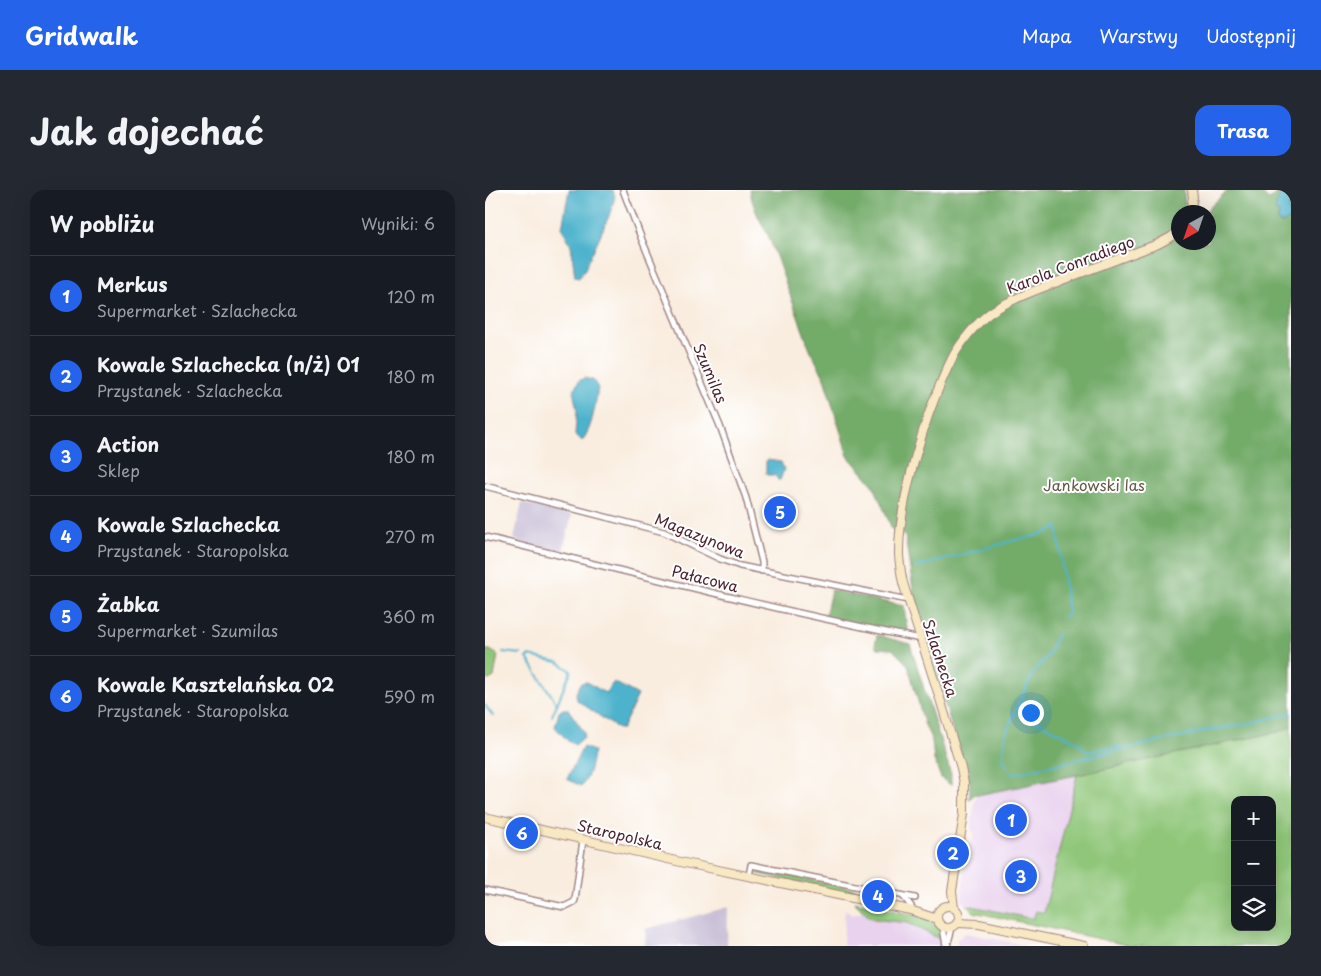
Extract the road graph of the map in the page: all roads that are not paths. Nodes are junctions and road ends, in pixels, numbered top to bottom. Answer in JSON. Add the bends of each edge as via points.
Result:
{"nodes":[{"id":1,"x":623,"y":190,"type":"edge"},
{"id":2,"x":1192,"y":190,"type":"edge"},
{"id":3,"x":1192,"y":205,"type":"edge"},
{"id":4,"x":1171,"y":237,"type":"edge"},
{"id":5,"x":922,"y":434,"type":"joint"},
{"id":6,"x":485,"y":486,"type":"edge"},
{"id":7,"x":485,"y":537,"type":"edge"},
{"id":8,"x":762,"y":571,"type":"junction"},
{"id":9,"x":908,"y":600,"type":"junction"},
{"id":10,"x":920,"y":638,"type":"junction"},
{"id":11,"x":485,"y":816,"type":"edge"},
{"id":12,"x":583,"y":840,"type":"junction"},
{"id":13,"x":749,"y":876,"type":"junction"},
{"id":14,"x":485,"y":890,"type":"edge"},
{"id":15,"x":952,"y":892,"type":"junction"},
{"id":16,"x":903,"y":896,"type":"junction"},
{"id":17,"x":915,"y":898,"type":"dead end"},
{"id":18,"x":954,"y":908,"type":"junction"},
{"id":19,"x":910,"y":910,"type":"junction"},
{"id":20,"x":940,"y":912,"type":"junction"},
{"id":21,"x":959,"y":914,"type":"junction"},
{"id":22,"x":979,"y":924,"type":"junction"},
{"id":23,"x":955,"y":926,"type":"junction"},
{"id":24,"x":943,"y":927,"type":"junction"},
{"id":25,"x":946,"y":946,"type":"edge"},
{"id":26,"x":1084,"y":946,"type":"edge"}],
"edges":[{"from":1,"to":8,"type":"street","name":"Szumilas","via":[[720,426],[746,498],[763,562]]},
{"from":2,"to":3,"type":"street"},
{"from":4,"to":5,"type":"street","name":"Karola Conradiego","via":[[1023,295],[985,317],[970,332],[949,365]]},
{"from":5,"to":9,"type":"street","name":"Szlachecka","via":[[905,502],[900,538],[900,566]]},
{"from":6,"to":8,"type":"street","name":"Magazynowa","via":[[665,532],[720,559]]},
{"from":7,"to":10,"type":"street","name":"Pałacowa","via":[[767,606]]},
{"from":8,"to":9,"type":"street","name":"Magazynowa"},
{"from":9,"to":10,"type":"street","name":"Szlachecka"},
{"from":10,"to":15,"type":"street","name":"Szlachecka","via":[[964,784],[964,814]]},
{"from":11,"to":12,"type":"street","name":"Staropolska"},
{"from":12,"to":13,"type":"street","name":"Staropolska"},
{"from":12,"to":14,"type":"street","via":[[575,900],[567,906]]},
{"from":13,"to":16,"type":"street","via":[[751,865]]},
{"from":13,"to":19,"type":"street","name":"Staropolska"},
{"from":15,"to":18,"type":"street","name":"Szlachecka"},
{"from":15,"to":20,"type":"street","name":"Szlachecka"},
{"from":16,"to":17,"type":"street"},
{"from":16,"to":19,"type":"street","via":[[911,906]]},
{"from":18,"to":20,"type":"street"},
{"from":18,"to":21,"type":"street"},
{"from":19,"to":20,"type":"street","name":"Staropolska"},
{"from":20,"to":24,"type":"street","via":[[938,922]]},
{"from":21,"to":22,"type":"street"},
{"from":21,"to":23,"type":"street"},
{"from":22,"to":23,"type":"street"},
{"from":22,"to":26,"type":"street"},
{"from":23,"to":24,"type":"street"},
{"from":23,"to":25,"type":"street"},
{"from":24,"to":25,"type":"street"}]}
